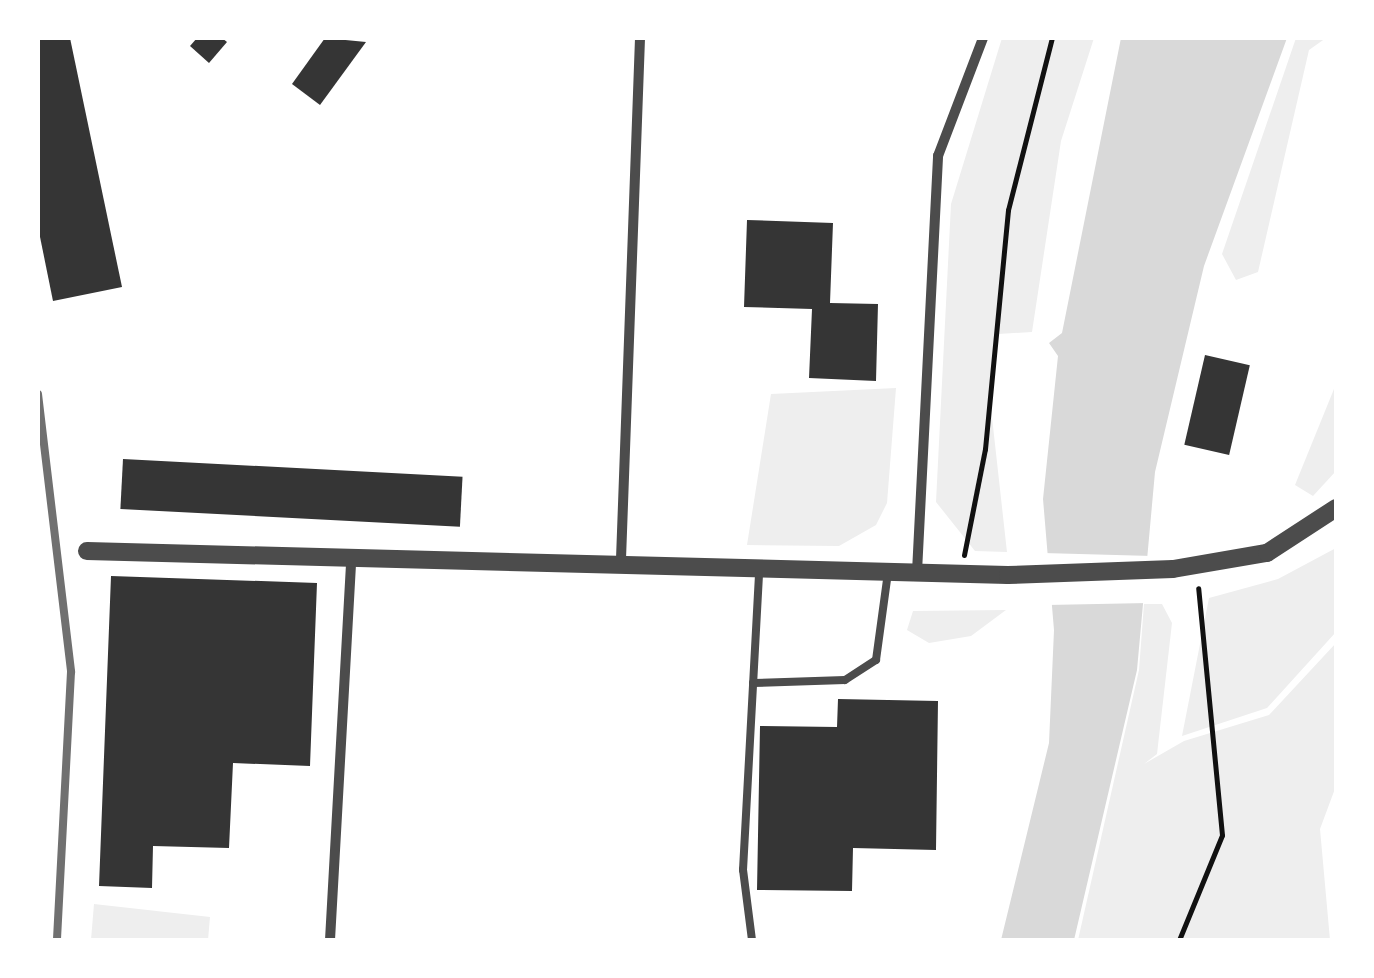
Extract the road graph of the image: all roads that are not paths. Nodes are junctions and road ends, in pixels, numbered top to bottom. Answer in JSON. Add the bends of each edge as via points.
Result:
{"nodes":[{"id":1,"x":640,"y":38,"type":"edge"},
{"id":2,"x":983,"y":38,"type":"edge"},
{"id":3,"x":1336,"y":508,"type":"edge"},
{"id":4,"x":87,"y":551,"type":"dead end"},
{"id":5,"x":621,"y":558,"type":"junction"},
{"id":6,"x":351,"y":565,"type":"junction"},
{"id":7,"x":760,"y":566,"type":"junction"},
{"id":8,"x":888,"y":572,"type":"junction"},
{"id":9,"x":917,"y":572,"type":"junction"},
{"id":10,"x":753,"y":682,"type":"junction"},
{"id":11,"x":330,"y":940,"type":"edge"},
{"id":12,"x":752,"y":940,"type":"edge"}],
"edges":[{"from":1,"to":5,"type":"street"},
{"from":2,"to":9,"type":"street","via":[[938,156]]},
{"from":3,"to":9,"type":"street","via":[[1268,553],[1173,569]]},
{"from":4,"to":6,"type":"street"},
{"from":5,"to":6,"type":"street"},
{"from":5,"to":7,"type":"street"},
{"from":6,"to":11,"type":"street"},
{"from":7,"to":8,"type":"street"},
{"from":7,"to":10,"type":"lane"},
{"from":8,"to":9,"type":"street"},
{"from":8,"to":10,"type":"lane","via":[[876,660],[844,680]]},
{"from":10,"to":12,"type":"lane","via":[[744,870]]}]}
